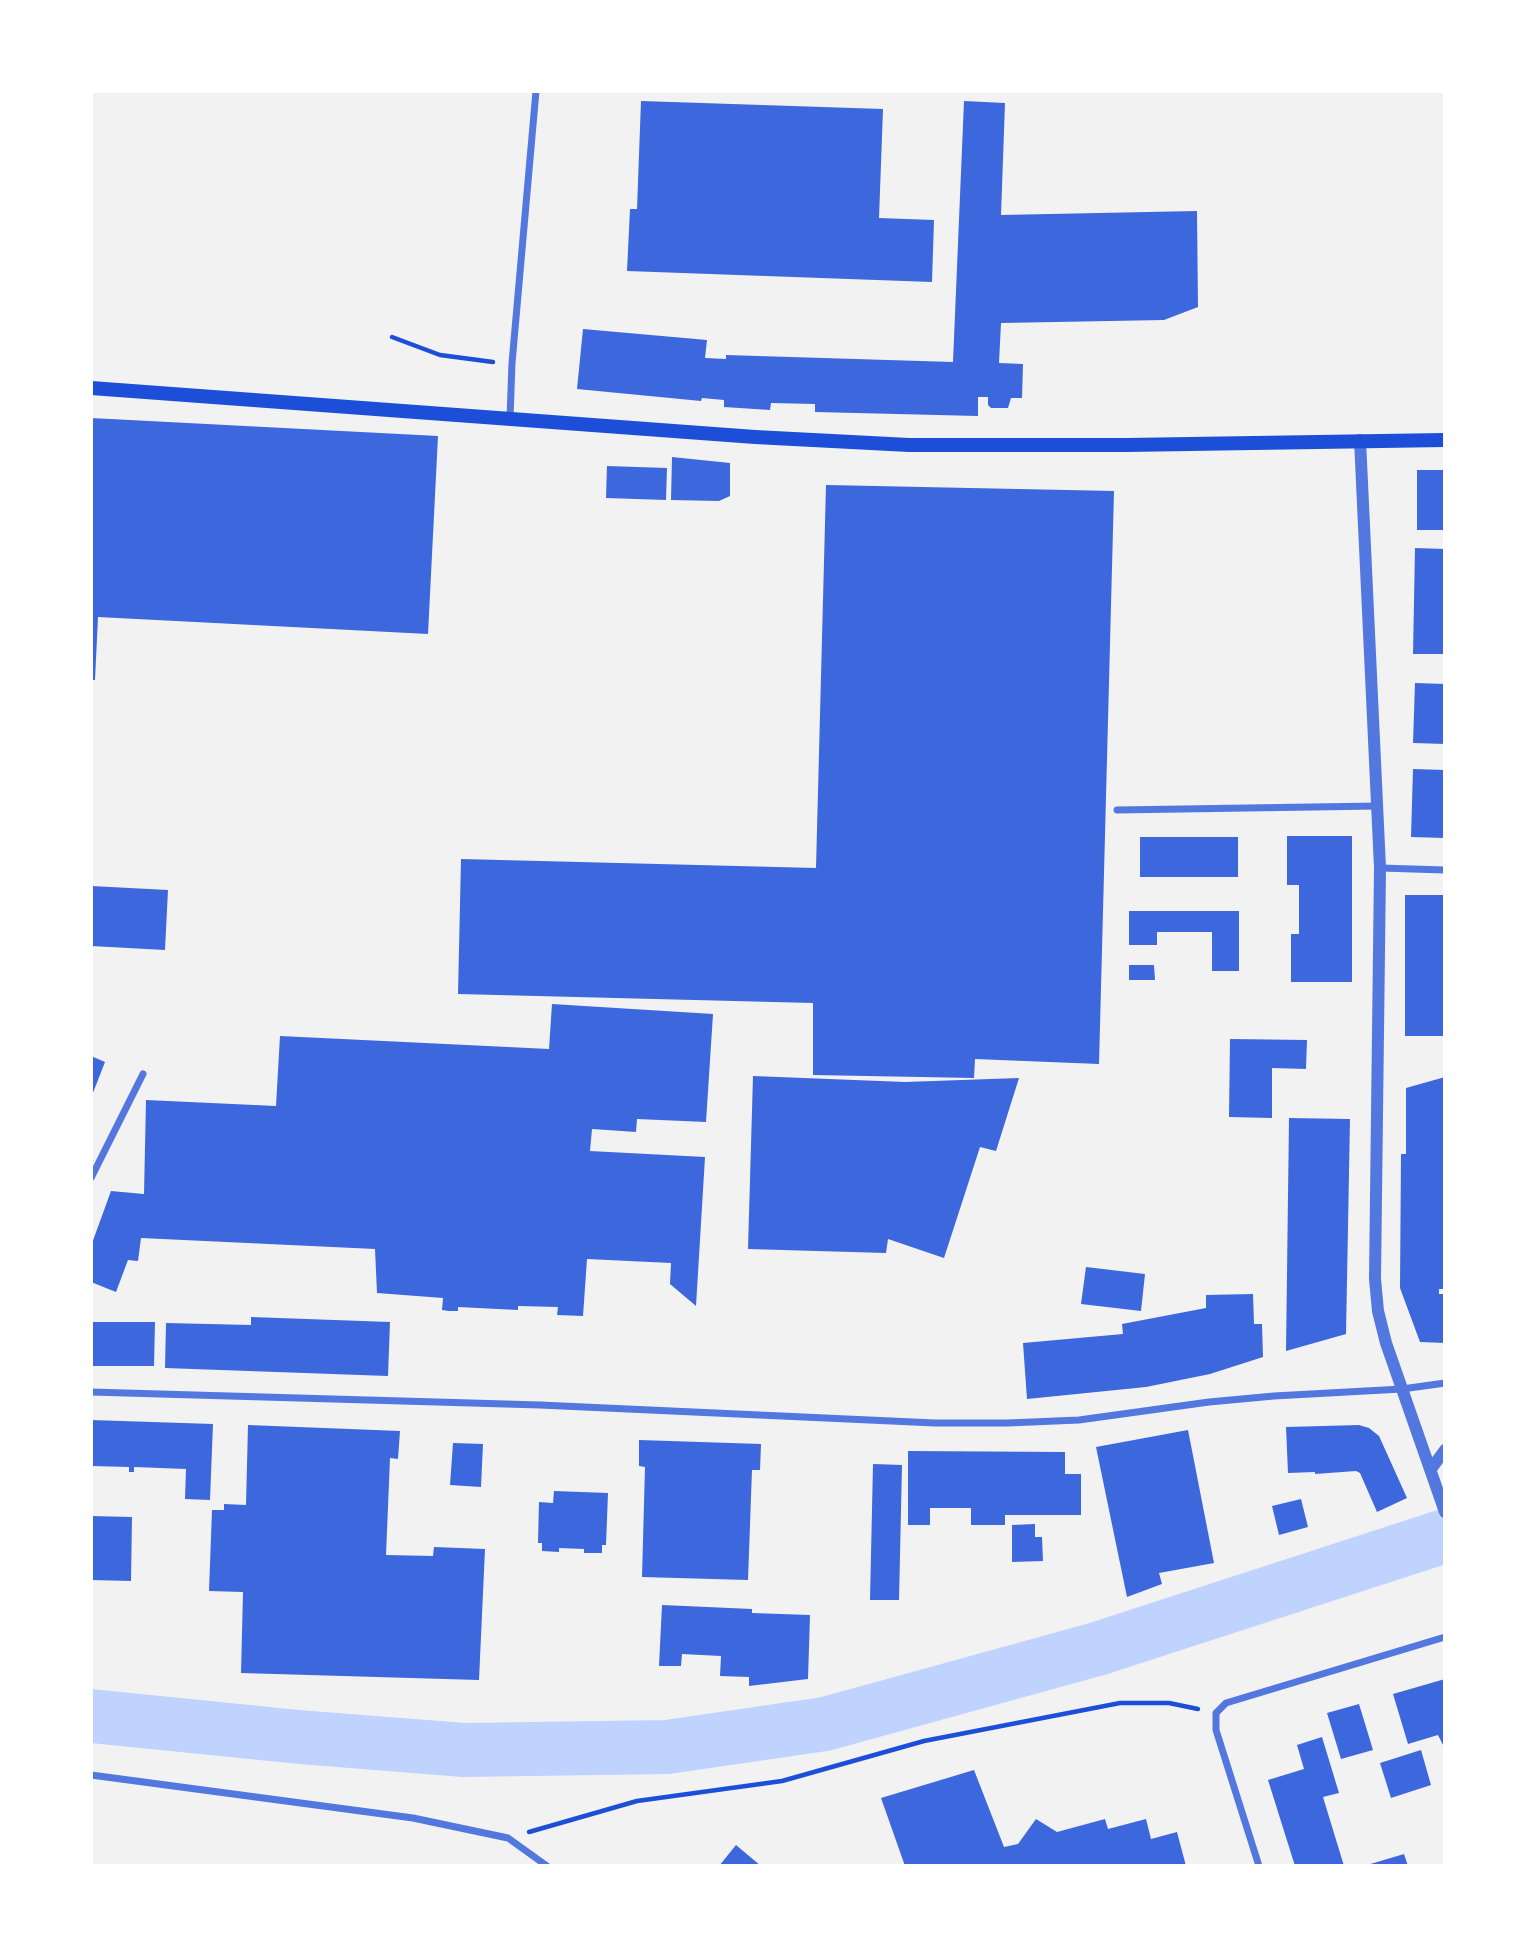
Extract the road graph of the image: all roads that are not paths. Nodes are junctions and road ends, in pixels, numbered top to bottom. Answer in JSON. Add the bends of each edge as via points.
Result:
{"nodes":[{"id":1,"x":536,"y":91,"type":"edge"},
{"id":2,"x":91,"y":388,"type":"edge"},
{"id":3,"x":510,"y":418,"type":"junction"},
{"id":4,"x":1360,"y":440,"type":"junction"},
{"id":5,"x":1445,"y":440,"type":"edge"},
{"id":6,"x":1379,"y":806,"type":"junction"},
{"id":7,"x":1117,"y":810,"type":"dead end"},
{"id":8,"x":1380,"y":868,"type":"junction"},
{"id":9,"x":1445,"y":870,"type":"edge"},
{"id":10,"x":144,"y":1074,"type":"dead end"},
{"id":11,"x":91,"y":1178,"type":"edge"},
{"id":12,"x":1445,"y":1383,"type":"edge"},
{"id":13,"x":1402,"y":1388,"type":"junction"},
{"id":14,"x":91,"y":1392,"type":"edge"},
{"id":15,"x":1445,"y":1450,"type":"edge"},
{"id":16,"x":1432,"y":1474,"type":"junction"},
{"id":17,"x":1445,"y":1512,"type":"edge"},
{"id":18,"x":1445,"y":1637,"type":"edge"},
{"id":19,"x":91,"y":1775,"type":"edge"},
{"id":20,"x":547,"y":1866,"type":"edge"},
{"id":21,"x":1259,"y":1866,"type":"edge"}],
"edges":[{"from":1,"to":3,"type":"street"},
{"from":2,"to":3,"type":"main road"},
{"from":3,"to":4,"type":"main road","via":[[909,445]]},
{"from":4,"to":5,"type":"main road"},
{"from":4,"to":6,"type":"street"},
{"from":6,"to":7,"type":"street"},
{"from":6,"to":8,"type":"street"},
{"from":8,"to":9,"type":"street"},
{"from":8,"to":13,"type":"street","via":[[1375,1279],[1385,1343]]},
{"from":10,"to":11,"type":"street"},
{"from":12,"to":13,"type":"street"},
{"from":13,"to":14,"type":"street","via":[[1008,1423]]},
{"from":13,"to":16,"type":"street"},
{"from":15,"to":16,"type":"street"},
{"from":16,"to":17,"type":"street"},
{"from":18,"to":21,"type":"street","via":[[1226,1703],[1216,1713],[1216,1730]]},
{"from":19,"to":20,"type":"street","via":[[413,1818],[508,1838]]}]}
